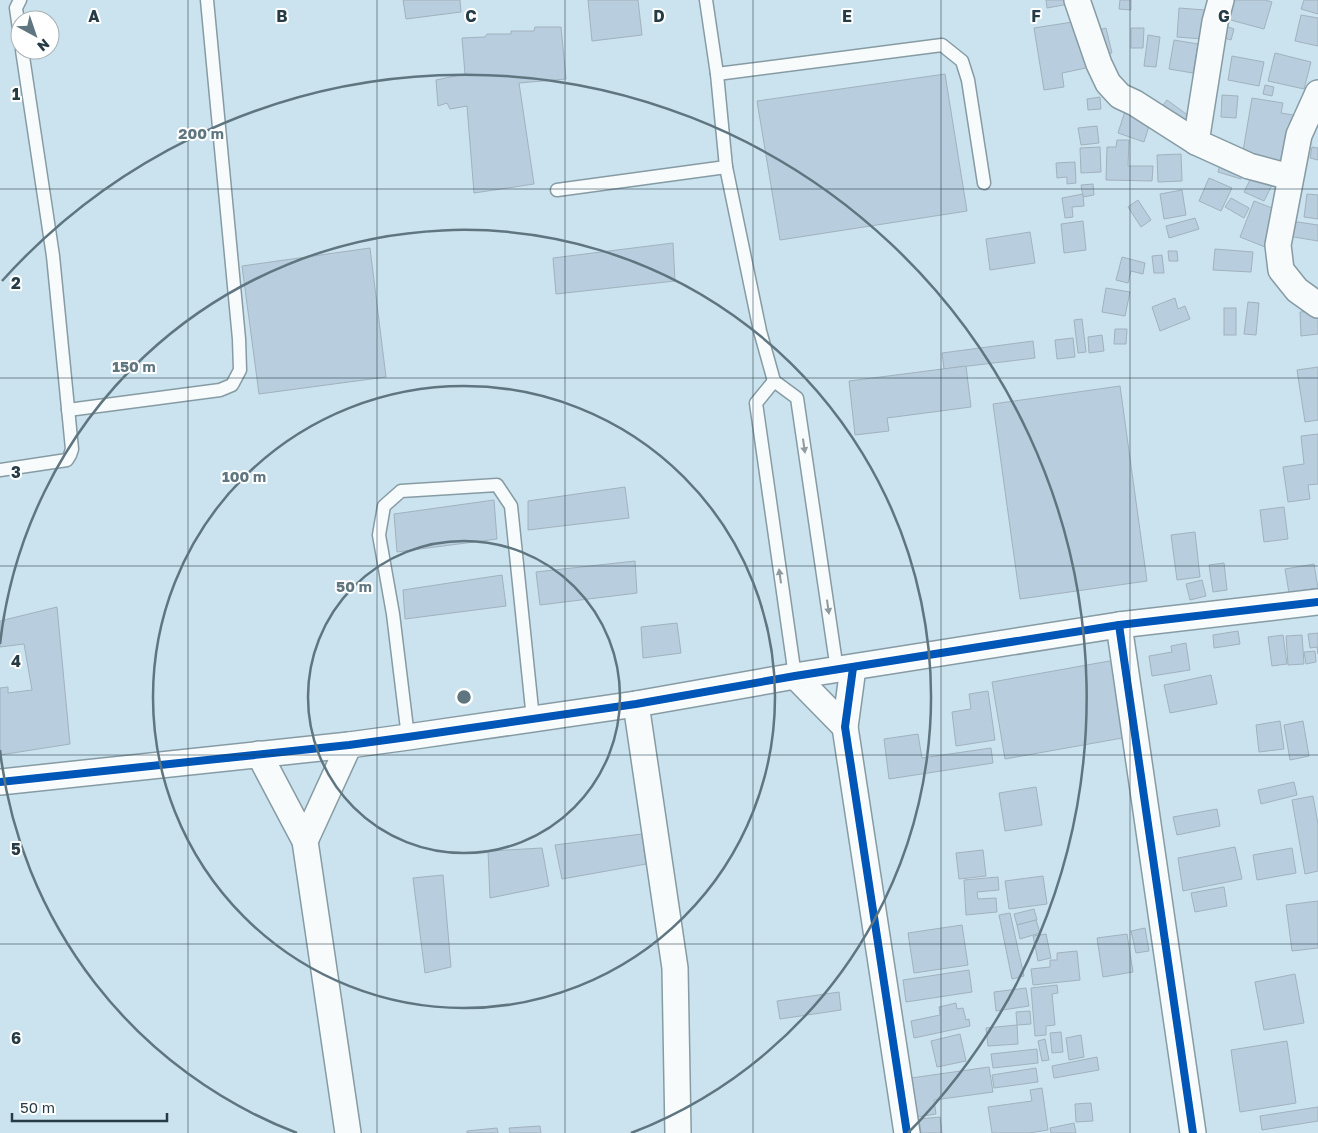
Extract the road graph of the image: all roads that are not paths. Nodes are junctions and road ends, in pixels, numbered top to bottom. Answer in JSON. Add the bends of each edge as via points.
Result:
{"nodes":[{"id":1,"x":207,"y":0,"type":"edge"},
{"id":2,"x":706,"y":0,"type":"edge"},
{"id":3,"x":1077,"y":0,"type":"edge"},
{"id":4,"x":1221,"y":0,"type":"edge"},
{"id":5,"x":24,"y":60,"type":"edge"},
{"id":6,"x":717,"y":74,"type":"junction"},
{"id":7,"x":1318,"y":93,"type":"edge"},
{"id":8,"x":1196,"y":142,"type":"junction"},
{"id":9,"x":726,"y":167,"type":"junction"},
{"id":10,"x":1290,"y":176,"type":"junction"},
{"id":11,"x":984,"y":183,"type":"dead end"},
{"id":12,"x":557,"y":190,"type":"dead end"},
{"id":13,"x":1318,"y":304,"type":"edge"},
{"id":14,"x":774,"y":381,"type":"junction"},
{"id":15,"x":68,"y":410,"type":"junction"},
{"id":16,"x":0,"y":470,"type":"edge"},
{"id":17,"x":1318,"y":602,"type":"edge"},
{"id":18,"x":1119,"y":625,"type":"junction"},
{"id":19,"x":845,"y":669,"type":"junction"},
{"id":20,"x":795,"y":676,"type":"junction"},
{"id":21,"x":636,"y":704,"type":"junction"},
{"id":22,"x":533,"y":720,"type":"junction"},
{"id":23,"x":845,"y":726,"type":"junction"},
{"id":24,"x":408,"y":737,"type":"junction"},
{"id":25,"x":349,"y":745,"type":"junction"},
{"id":26,"x":259,"y":754,"type":"junction"},
{"id":27,"x":0,"y":782,"type":"edge"},
{"id":28,"x":305,"y":841,"type":"junction"},
{"id":29,"x":348,"y":1133,"type":"edge"},
{"id":30,"x":678,"y":1133,"type":"edge"},
{"id":31,"x":907,"y":1133,"type":"edge"},
{"id":32,"x":1193,"y":1133,"type":"edge"}],
"edges":[{"from":1,"to":15,"type":"lane","via":[[240,370],[232,385],[220,390]]},
{"from":2,"to":6,"type":"lane"},
{"from":3,"to":8,"type":"street","via":[[1108,83],[1120,96]]},
{"from":4,"to":8,"type":"street"},
{"from":5,"to":15,"type":"lane","via":[[53,256]]},
{"from":6,"to":9,"type":"lane"},
{"from":6,"to":11,"type":"lane","via":[[942,45],[962,60]]},
{"from":7,"to":10,"type":"street","via":[[1299,135]]},
{"from":8,"to":10,"type":"street","via":[[1250,166]]},
{"from":9,"to":12,"type":"lane"},
{"from":9,"to":14,"type":"lane","via":[[760,331]]},
{"from":10,"to":13,"type":"street","via":[[1278,246],[1281,270],[1297,290]]},
{"from":14,"to":19,"type":"lane","one_way":true,"via":[[797,398]]},
{"from":20,"to":14,"type":"lane","one_way":true,"via":[[756,404]]},
{"from":15,"to":16,"type":"lane","via":[[72,449],[67,460]]},
{"from":17,"to":18,"type":"street"},
{"from":18,"to":19,"type":"street"},
{"from":18,"to":32,"type":"street"},
{"from":19,"to":20,"type":"street"},
{"from":19,"to":23,"type":"street"},
{"from":20,"to":21,"type":"street"},
{"from":20,"to":23,"type":"street"},
{"from":21,"to":22,"type":"street"},
{"from":21,"to":30,"type":"street","via":[[676,968]]},
{"from":22,"to":24,"type":"street"},
{"from":22,"to":24,"type":"lane","via":[[511,506],[497,485],[401,491],[384,506],[379,535],[393,614]]},
{"from":23,"to":31,"type":"street"},
{"from":24,"to":25,"type":"street"},
{"from":25,"to":26,"type":"street"},
{"from":25,"to":28,"type":"street"},
{"from":26,"to":27,"type":"street"},
{"from":26,"to":28,"type":"street"},
{"from":28,"to":29,"type":"street"}]}
